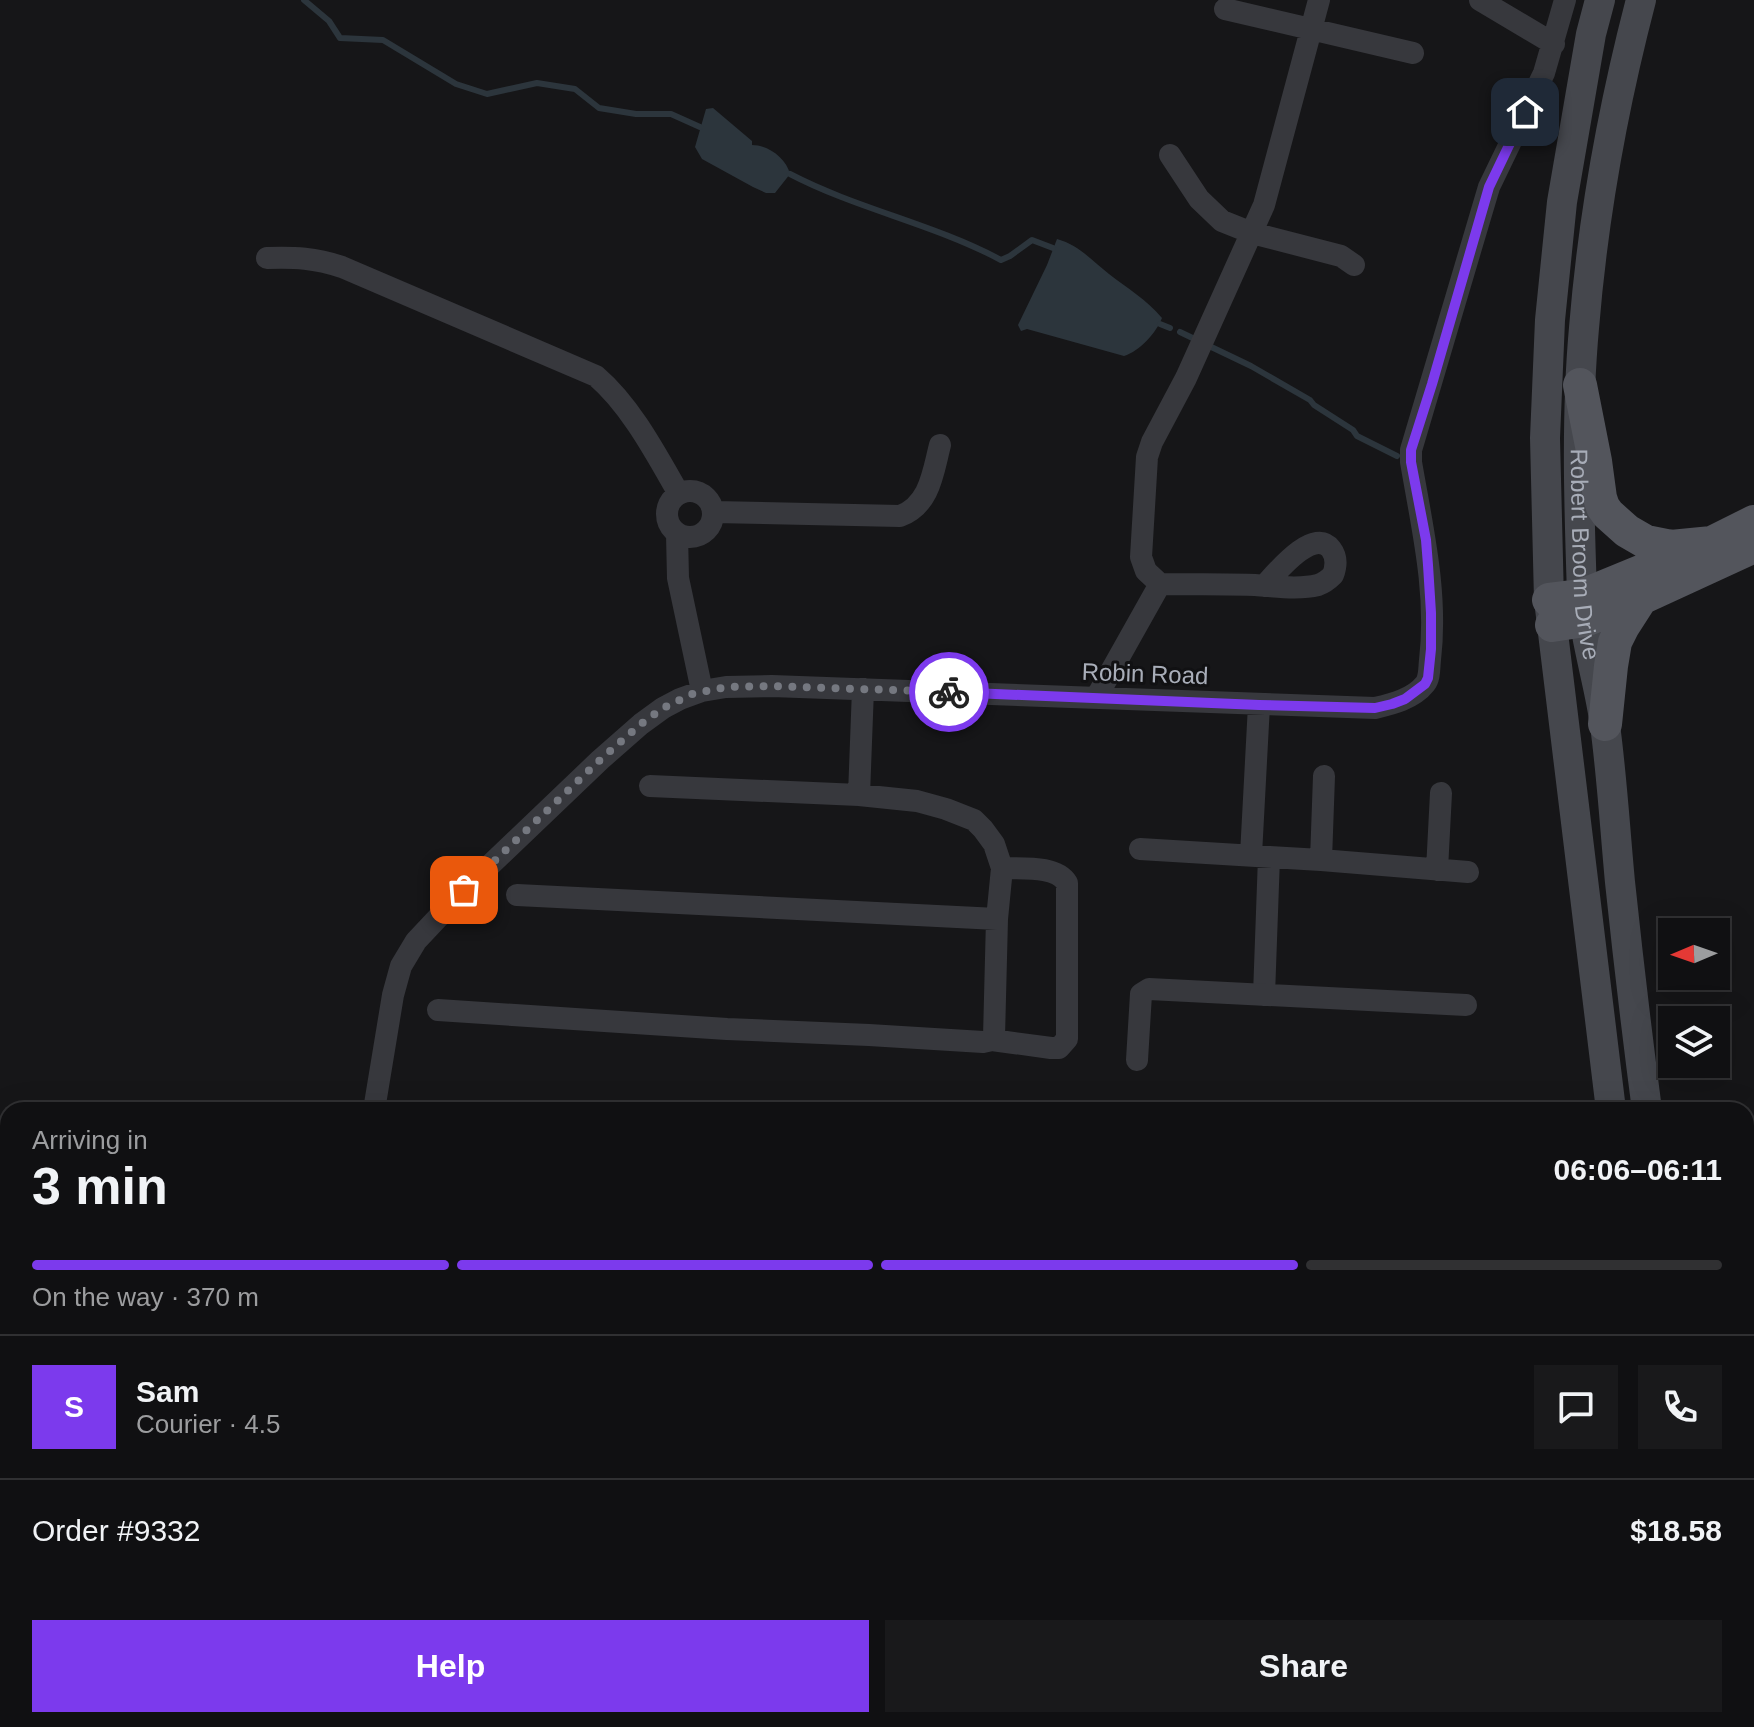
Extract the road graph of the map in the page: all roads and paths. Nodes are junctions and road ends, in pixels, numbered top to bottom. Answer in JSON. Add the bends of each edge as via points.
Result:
{"nodes":[{"id":1,"x":1319,"y":0,"type":"edge"},
{"id":2,"x":1480,"y":0,"type":"edge"},
{"id":3,"x":1565,"y":0,"type":"edge"},
{"id":4,"x":1600,"y":0,"type":"edge"},
{"id":5,"x":1641,"y":0,"type":"edge"},
{"id":6,"x":1225,"y":9,"type":"dead end"},
{"id":7,"x":1311,"y":30,"type":"junction"},
{"id":8,"x":1554,"y":44,"type":"junction"},
{"id":9,"x":1413,"y":53,"type":"dead end"},
{"id":10,"x":1170,"y":155,"type":"dead end"},
{"id":11,"x":1252,"y":233,"type":"junction"},
{"id":12,"x":267,"y":258,"type":"dead end"},
{"id":13,"x":1354,"y":265,"type":"dead end"},
{"id":14,"x":1580,"y":385,"type":"junction"},
{"id":15,"x":940,"y":445,"type":"dead end"},
{"id":16,"x":679,"y":494,"type":"junction"},
{"id":17,"x":714,"y":512,"type":"junction"},
{"id":18,"x":1754,"y":522,"type":"edge"},
{"id":19,"x":677,"y":534,"type":"junction"},
{"id":20,"x":1712,"y":543,"type":"junction"},
{"id":21,"x":1754,"y":546,"type":"edge"},
{"id":22,"x":1160,"y":584,"type":"junction"},
{"id":23,"x":1264,"y":586,"type":"dead end"},
{"id":24,"x":1641,"y":598,"type":"junction"},
{"id":25,"x":1567,"y":610,"type":"junction"},
{"id":26,"x":863,"y":689,"type":"junction"},
{"id":27,"x":702,"y":691,"type":"junction"},
{"id":28,"x":1096,"y":698,"type":"junction"},
{"id":29,"x":1259,"y":705,"type":"junction"},
{"id":30,"x":1605,"y":724,"type":"junction"},
{"id":31,"x":1324,"y":776,"type":"dead end"},
{"id":32,"x":650,"y":786,"type":"dead end"},
{"id":33,"x":1441,"y":793,"type":"dead end"},
{"id":34,"x":859,"y":795,"type":"junction"},
{"id":35,"x":1140,"y":849,"type":"dead end"},
{"id":36,"x":1260,"y":856,"type":"junction"},
{"id":37,"x":1321,"y":860,"type":"junction"},
{"id":38,"x":1002,"y":868,"type":"junction"},
{"id":39,"x":1437,"y":870,"type":"junction"},
{"id":40,"x":1468,"y":872,"type":"dead end"},
{"id":41,"x":517,"y":895,"type":"dead end"},
{"id":42,"x":997,"y":919,"type":"junction"},
{"id":43,"x":1264,"y":995,"type":"junction"},
{"id":44,"x":1466,"y":1005,"type":"dead end"},
{"id":45,"x":438,"y":1010,"type":"dead end"},
{"id":46,"x":992,"y":1040,"type":"junction"},
{"id":47,"x":1137,"y":1060,"type":"dead end"},
{"id":48,"x":375,"y":1102,"type":"edge"},
{"id":49,"x":1610,"y":1102,"type":"edge"},
{"id":50,"x":1646,"y":1102,"type":"edge"}],
"edges":[{"from":1,"to":7,"type":"street"},
{"from":2,"to":8,"type":"street"},
{"from":3,"to":8,"type":"street","name":"Robin Road"},
{"from":4,"to":25,"type":"street","name":"Robert Broom Drive","via":[[1562,202],[1550,320],[1545,438]]},
{"from":5,"to":14,"type":"street","name":"Robert Broom Drive","via":[[1604,169]]},
{"from":6,"to":7,"type":"street"},
{"from":7,"to":9,"type":"street"},
{"from":7,"to":11,"type":"street"},
{"from":8,"to":29,"type":"street","name":"Robin Road","via":[[1489,187],[1411,450],[1427,555],[1428,678],[1405,699],[1375,708]]},
{"from":10,"to":11,"type":"street","via":[[1199,199],[1222,221]]},
{"from":11,"to":13,"type":"street","via":[[1341,256]]},
{"from":11,"to":22,"type":"street","via":[[1152,442],[1145,467],[1141,557]]},
{"from":12,"to":16,"type":"street","via":[[299,257],[342,267],[596,376],[624,406]]},
{"from":14,"to":20,"type":"main road","via":[[1598,491],[1608,514],[1654,545]]},
{"from":14,"to":25,"type":"street","name":"Robert Broom Drive","via":[[1580,516]]},
{"from":15,"to":17,"type":"street","via":[[925,495],[916,508],[900,516]]},
{"from":16,"to":17,"type":"street","via":[[701,493]]},
{"from":16,"to":19,"type":"street","via":[[669,504],[667,517]]},
{"from":17,"to":19,"type":"street","via":[[703,535]]},
{"from":18,"to":20,"type":"main road"},
{"from":19,"to":27,"type":"street","via":[[678,578]]},
{"from":20,"to":25,"type":"main road"},
{"from":21,"to":24,"type":"main road"},
{"from":22,"to":23,"type":"street"},
{"from":22,"to":28,"type":"street"},
{"from":24,"to":25,"type":"main road"},
{"from":24,"to":30,"type":"main road","via":[[1615,642]]},
{"from":25,"to":30,"type":"street","name":"Robert Broom Drive"},
{"from":25,"to":49,"type":"street","name":"Robert Broom Drive"},
{"from":26,"to":27,"type":"street","name":"Robin Road","via":[[772,686]]},
{"from":26,"to":28,"type":"street","name":"Robin Road"},
{"from":26,"to":34,"type":"street"},
{"from":27,"to":48,"type":"street","name":"Robin Road","via":[[641,724],[416,941],[401,966],[393,995]]},
{"from":28,"to":29,"type":"street","name":"Robin Road"},
{"from":29,"to":36,"type":"street"},
{"from":30,"to":50,"type":"street","name":"Robert Broom Drive"},
{"from":31,"to":37,"type":"street"},
{"from":32,"to":34,"type":"street"},
{"from":33,"to":39,"type":"street"},
{"from":34,"to":38,"type":"street","via":[[917,801],[974,820],[994,844]]},
{"from":35,"to":36,"type":"street"},
{"from":36,"to":37,"type":"street"},
{"from":36,"to":43,"type":"street"},
{"from":37,"to":39,"type":"street"},
{"from":38,"to":42,"type":"street"},
{"from":38,"to":46,"type":"street","via":[[1052,871],[1067,883],[1067,1039],[1059,1048]]},
{"from":39,"to":40,"type":"street"},
{"from":41,"to":42,"type":"street"},
{"from":42,"to":46,"type":"street"},
{"from":43,"to":44,"type":"street"},
{"from":43,"to":47,"type":"street","via":[[1145,991]]},
{"from":45,"to":46,"type":"street"}]}
